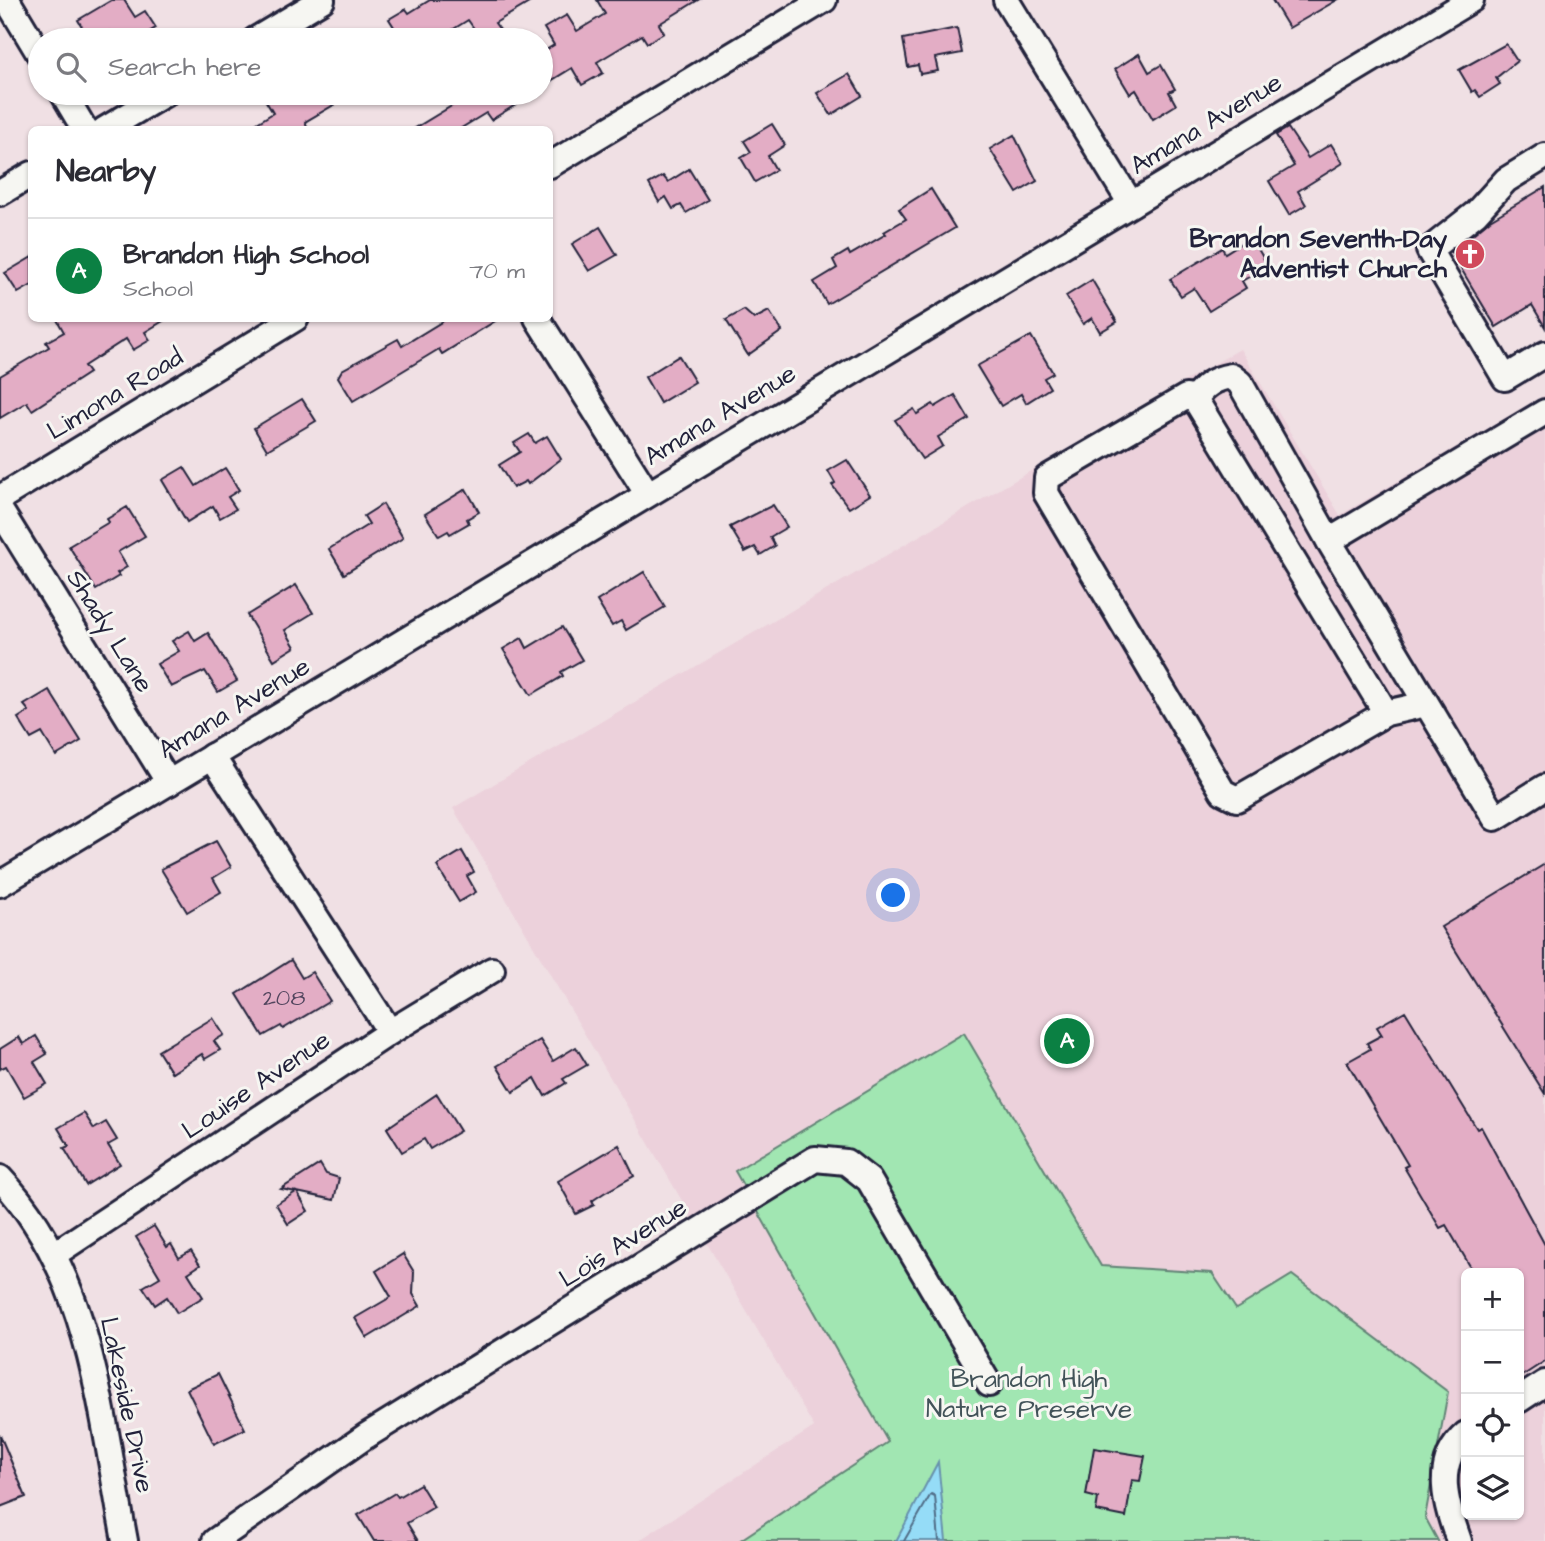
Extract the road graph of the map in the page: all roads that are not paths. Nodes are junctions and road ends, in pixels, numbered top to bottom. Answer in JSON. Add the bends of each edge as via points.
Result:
{"nodes":[{"id":1,"x":7,"y":0,"type":"edge"},
{"id":2,"x":322,"y":0,"type":"edge"},
{"id":3,"x":824,"y":0,"type":"edge"},
{"id":4,"x":1006,"y":0,"type":"edge"},
{"id":5,"x":1471,"y":0,"type":"edge"},
{"id":6,"x":275,"y":28,"type":"edge"},
{"id":7,"x":28,"y":35,"type":"edge"},
{"id":8,"x":70,"y":105,"type":"edge"},
{"id":9,"x":146,"y":105,"type":"edge"},
{"id":10,"x":83,"y":126,"type":"edge"},
{"id":11,"x":111,"y":126,"type":"edge"},
{"id":12,"x":1545,"y":156,"type":"edge"},
{"id":13,"x":553,"y":163,"type":"edge"},
{"id":14,"x":28,"y":176,"type":"edge"},
{"id":15,"x":0,"y":193,"type":"edge"},
{"id":16,"x":1131,"y":204,"type":"junction"},
{"id":17,"x":289,"y":322,"type":"edge"},
{"id":18,"x":540,"y":322,"type":"edge"},
{"id":19,"x":1545,"y":354,"type":"edge"},
{"id":20,"x":1195,"y":399,"type":"junction"},
{"id":21,"x":1545,"y":412,"type":"edge"},
{"id":22,"x":647,"y":493,"type":"junction"},
{"id":23,"x":0,"y":498,"type":"edge"},
{"id":24,"x":0,"y":510,"type":"edge"},
{"id":25,"x":1329,"y":541,"type":"junction"},
{"id":26,"x":1426,"y":704,"type":"junction"},
{"id":27,"x":1386,"y":713,"type":"junction"},
{"id":28,"x":212,"y":756,"type":"junction"},
{"id":29,"x":169,"y":783,"type":"junction"},
{"id":30,"x":1545,"y":788,"type":"edge"},
{"id":31,"x":0,"y":884,"type":"edge"},
{"id":32,"x":492,"y":970,"type":"dead end"},
{"id":33,"x":390,"y":1032,"type":"junction"},
{"id":34,"x":0,"y":1178,"type":"edge"},
{"id":35,"x":56,"y":1253,"type":"junction"},
{"id":36,"x":1545,"y":1383,"type":"edge"},
{"id":37,"x":989,"y":1384,"type":"dead end"},
{"id":38,"x":1524,"y":1397,"type":"edge"},
{"id":39,"x":1461,"y":1439,"type":"edge"},
{"id":40,"x":125,"y":1541,"type":"edge"},
{"id":41,"x":215,"y":1541,"type":"edge"},
{"id":42,"x":1459,"y":1541,"type":"edge"}],
"edges":[{"from":1,"to":7,"type":"street"},
{"from":2,"to":6,"type":"street"},
{"from":3,"to":13,"type":"street"},
{"from":4,"to":16,"type":"street"},
{"from":5,"to":16,"type":"street","name":"Amana Avenue"},
{"from":8,"to":10,"type":"street"},
{"from":9,"to":11,"type":"street"},
{"from":12,"to":19,"type":"street","via":[[1506,180],[1476,213],[1429,250],[1505,378]]},
{"from":14,"to":15,"type":"street"},
{"from":16,"to":22,"type":"street","name":"Amana Avenue"},
{"from":17,"to":23,"type":"street","name":"Limona Road"},
{"from":18,"to":22,"type":"street"},
{"from":20,"to":25,"type":"street","via":[[1217,379],[1231,376],[1240,383]]},
{"from":20,"to":27,"type":"street"},
{"from":20,"to":27,"type":"street","via":[[1186,397],[1047,478],[1046,493],[1223,792],[1237,799]]},
{"from":21,"to":25,"type":"street"},
{"from":22,"to":28,"type":"street","name":"Amana Avenue"},
{"from":24,"to":29,"type":"street","name":"Shady Lane"},
{"from":25,"to":26,"type":"street"},
{"from":26,"to":27,"type":"street"},
{"from":26,"to":30,"type":"street","via":[[1495,818]]},
{"from":28,"to":29,"type":"street","name":"Amana Avenue"},
{"from":28,"to":33,"type":"street"},
{"from":29,"to":31,"type":"street","name":"Amana Avenue"},
{"from":32,"to":33,"type":"street","name":"Louise Avenue"},
{"from":33,"to":35,"type":"street","name":"Louise Avenue"},
{"from":34,"to":35,"type":"street","name":"Lakeside Drive"},
{"from":35,"to":40,"type":"street","name":"Lakeside Drive","via":[[87,1339]]},
{"from":36,"to":38,"type":"street"},
{"from":37,"to":41,"type":"street","name":"Lois Avenue","via":[[869,1180],[846,1162],[815,1159],[366,1436]]},
{"from":39,"to":42,"type":"street","via":[[1446,1465],[1444,1484]]}]}
